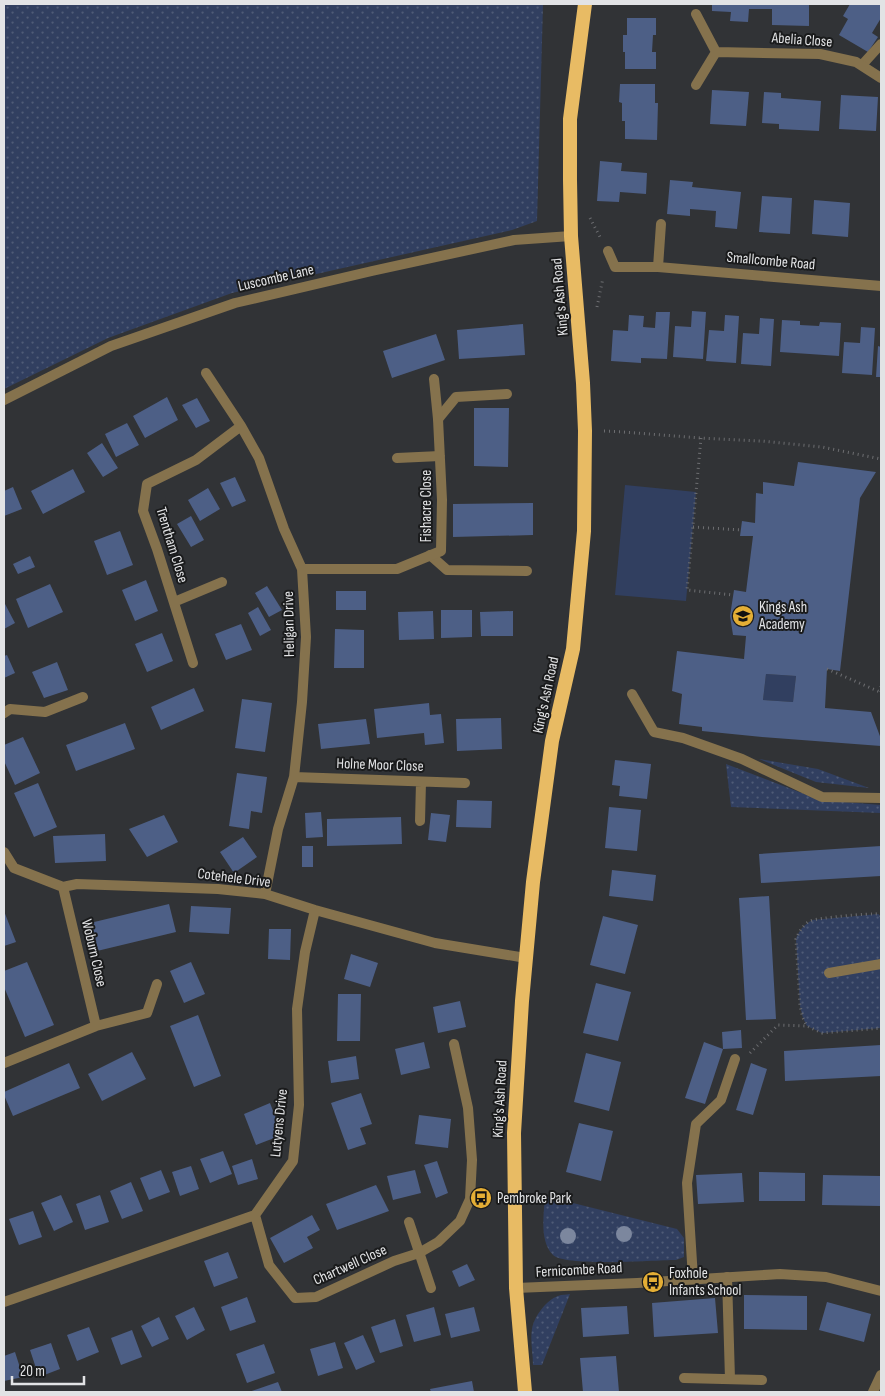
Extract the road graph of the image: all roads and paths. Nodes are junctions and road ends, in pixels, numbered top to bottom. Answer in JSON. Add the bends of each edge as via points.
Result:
{"nodes":[{"id":1,"x":585,"y":4,"type":"edge"},
{"id":2,"x":696,"y":14,"type":"dead end"},
{"id":3,"x":881,"y":44,"type":"edge"},
{"id":4,"x":716,"y":52,"type":"junction"},
{"id":5,"x":862,"y":65,"type":"junction"},
{"id":6,"x":881,"y":78,"type":"edge"},
{"id":7,"x":696,"y":85,"type":"dead end"},
{"id":8,"x":661,"y":224,"type":"dead end"},
{"id":9,"x":571,"y":236,"type":"junction"},
{"id":10,"x":608,"y":251,"type":"dead end"},
{"id":11,"x":658,"y":266,"type":"junction"},
{"id":12,"x":881,"y":286,"type":"edge"},
{"id":13,"x":206,"y":373,"type":"dead end"},
{"id":14,"x":434,"y":379,"type":"dead end"},
{"id":15,"x":507,"y":394,"type":"dead end"},
{"id":16,"x":4,"y":400,"type":"edge"},
{"id":17,"x":438,"y":419,"type":"junction"},
{"id":18,"x":241,"y":426,"type":"junction"},
{"id":19,"x":585,"y":431,"type":"junction"},
{"id":20,"x":701,"y":438,"type":"junction"},
{"id":21,"x":881,"y":452,"type":"edge"},
{"id":22,"x":440,"y":456,"type":"junction"},
{"id":23,"x":397,"y":458,"type":"dead end"},
{"id":24,"x":880,"y":459,"type":"edge"},
{"id":25,"x":693,"y":527,"type":"junction"},
{"id":26,"x":741,"y":530,"type":"dead end"},
{"id":27,"x":430,"y":555,"type":"junction"},
{"id":28,"x":302,"y":569,"type":"junction"},
{"id":29,"x":527,"y":571,"type":"dead end"},
{"id":30,"x":222,"y":582,"type":"dead end"},
{"id":31,"x":733,"y":595,"type":"dead end"},
{"id":32,"x":174,"y":602,"type":"junction"},
{"id":33,"x":193,"y":663,"type":"dead end"},
{"id":34,"x":827,"y":669,"type":"dead end"},
{"id":35,"x":881,"y":682,"type":"edge"},
{"id":36,"x":881,"y":692,"type":"edge"},
{"id":37,"x":632,"y":694,"type":"dead end"},
{"id":38,"x":83,"y":697,"type":"dead end"},
{"id":39,"x":4,"y":713,"type":"edge"},
{"id":40,"x":294,"y":778,"type":"junction"},
{"id":41,"x":421,"y":782,"type":"junction"},
{"id":42,"x":465,"y":783,"type":"dead end"},
{"id":43,"x":881,"y":798,"type":"edge"},
{"id":44,"x":420,"y":821,"type":"dead end"},
{"id":45,"x":4,"y":852,"type":"edge"},
{"id":46,"x":63,"y":887,"type":"junction"},
{"id":47,"x":265,"y":894,"type":"junction"},
{"id":48,"x":315,"y":910,"type":"junction"},
{"id":49,"x":526,"y":958,"type":"junction"},
{"id":50,"x":881,"y":964,"type":"edge"},
{"id":51,"x":829,"y":972,"type":"dead end"},
{"id":52,"x":158,"y":984,"type":"dead end"},
{"id":53,"x":96,"y":1026,"type":"junction"},
{"id":54,"x":807,"y":1026,"type":"dead end"},
{"id":55,"x":454,"y":1044,"type":"dead end"},
{"id":56,"x":736,"y":1059,"type":"joint"},
{"id":57,"x":4,"y":1063,"type":"edge"},
{"id":58,"x":255,"y":1215,"type":"junction"},
{"id":59,"x":409,"y":1222,"type":"dead end"},
{"id":60,"x":419,"y":1253,"type":"junction"},
{"id":61,"x":727,"y":1277,"type":"junction"},
{"id":62,"x":693,"y":1278,"type":"junction"},
{"id":63,"x":432,"y":1288,"type":"dead end"},
{"id":64,"x":516,"y":1288,"type":"junction"},
{"id":65,"x":881,"y":1290,"type":"edge"},
{"id":66,"x":4,"y":1302,"type":"edge"},
{"id":67,"x":881,"y":1374,"type":"edge"},
{"id":68,"x":684,"y":1378,"type":"dead end"},
{"id":69,"x":730,"y":1379,"type":"junction"},
{"id":70,"x":762,"y":1380,"type":"dead end"},
{"id":71,"x":525,"y":1392,"type":"edge"},
{"id":72,"x":872,"y":1392,"type":"edge"}],
"edges":[{"from":1,"to":9,"type":"highway","name":"King's Ash Road","via":[[570,119]]},
{"from":2,"to":4,"type":"street"},
{"from":3,"to":5,"type":"street"},
{"from":4,"to":5,"type":"street","name":"Abelia Close","via":[[820,54]]},
{"from":4,"to":7,"type":"street"},
{"from":5,"to":6,"type":"street","name":"Abelia Close"},
{"from":8,"to":11,"type":"street"},
{"from":9,"to":16,"type":"street","name":"Luscombe Lane","via":[[514,240],[235,303],[111,346]]},
{"from":9,"to":19,"type":"highway","name":"King's Ash Road"},
{"from":10,"to":11,"type":"street","name":"Smallcombe Road","via":[[614,267]]},
{"from":11,"to":12,"type":"street","name":"Smallcombe Road"},
{"from":13,"to":18,"type":"street","name":"Heligan Drive"},
{"from":14,"to":17,"type":"street","name":"Fishacre Close"},
{"from":15,"to":17,"type":"street","via":[[456,397]]},
{"from":17,"to":22,"type":"street","name":"Fishacre Close"},
{"from":18,"to":28,"type":"street","name":"Heligan Drive","via":[[260,458],[284,529]]},
{"from":18,"to":32,"type":"street","name":"Trentham Close","via":[[196,460],[147,484],[143,512]]},
{"from":19,"to":20,"type":"path"},
{"from":19,"to":49,"type":"highway","name":"King's Ash Road","via":[[584,531],[573,648],[552,741]]},
{"from":20,"to":24,"type":"path","via":[[822,447]]},
{"from":20,"to":25,"type":"path"},
{"from":21,"to":24,"type":"path"},
{"from":22,"to":23,"type":"street"},
{"from":22,"to":27,"type":"street","name":"Fishacre Close","via":[[441,551]]},
{"from":25,"to":26,"type":"path"},
{"from":25,"to":31,"type":"path","via":[[687,590]]},
{"from":27,"to":28,"type":"street","name":"Fishacre Close","via":[[397,569]]},
{"from":27,"to":29,"type":"street","via":[[447,570]]},
{"from":28,"to":40,"type":"street","name":"Heligan Drive","via":[[306,637]]},
{"from":30,"to":32,"type":"street"},
{"from":32,"to":33,"type":"street","name":"Trentham Close"},
{"from":34,"to":36,"type":"path"},
{"from":35,"to":36,"type":"path"},
{"from":37,"to":43,"type":"street","via":[[654,732],[683,738],[742,759],[822,796]]},
{"from":38,"to":39,"type":"street","via":[[45,712],[10,709]]},
{"from":40,"to":41,"type":"street","name":"Holne Moor Close"},
{"from":40,"to":47,"type":"street","name":"Heligan Drive","via":[[278,829]]},
{"from":41,"to":42,"type":"street","name":"Holne Moor Close"},
{"from":41,"to":44,"type":"street"},
{"from":45,"to":46,"type":"street","name":"Cotehele Drive","via":[[14,868]]},
{"from":46,"to":47,"type":"street","name":"Cotehele Drive","via":[[77,884],[208,888]]},
{"from":46,"to":53,"type":"street","name":"Woburn Close"},
{"from":47,"to":48,"type":"street","name":"Cotehele Drive"},
{"from":48,"to":49,"type":"street","name":"Cotehele Drive","via":[[435,943]]},
{"from":48,"to":58,"type":"street","name":"Lutyens Drive","via":[[297,1009],[299,1105],[293,1161]]},
{"from":49,"to":64,"type":"highway","name":"King's Ash Road","via":[[514,1133]]},
{"from":50,"to":51,"type":"street"},
{"from":52,"to":53,"type":"street","via":[[147,1013]]},
{"from":53,"to":57,"type":"street"},
{"from":54,"to":56,"type":"path","via":[[778,1025],[751,1053]]},
{"from":55,"to":60,"type":"street","via":[[468,1108],[472,1160],[470,1199],[460,1221],[438,1242]]},
{"from":56,"to":62,"type":"street","via":[[721,1100],[696,1124],[687,1183]]},
{"from":58,"to":60,"type":"street","name":"Chartwell Close","via":[[269,1264],[295,1298],[316,1297]]},
{"from":58,"to":66,"type":"street"},
{"from":59,"to":60,"type":"street"},
{"from":60,"to":63,"type":"street"},
{"from":61,"to":62,"type":"street","name":"Fernicombe Road"},
{"from":61,"to":65,"type":"street","name":"Fernicombe Road","via":[[780,1274],[826,1277]]},
{"from":61,"to":69,"type":"street"},
{"from":62,"to":64,"type":"street","name":"Fernicombe Road"},
{"from":64,"to":71,"type":"highway","name":"King's Ash Road"},
{"from":67,"to":72,"type":"street"},
{"from":68,"to":69,"type":"street"},
{"from":69,"to":70,"type":"street"}]}
